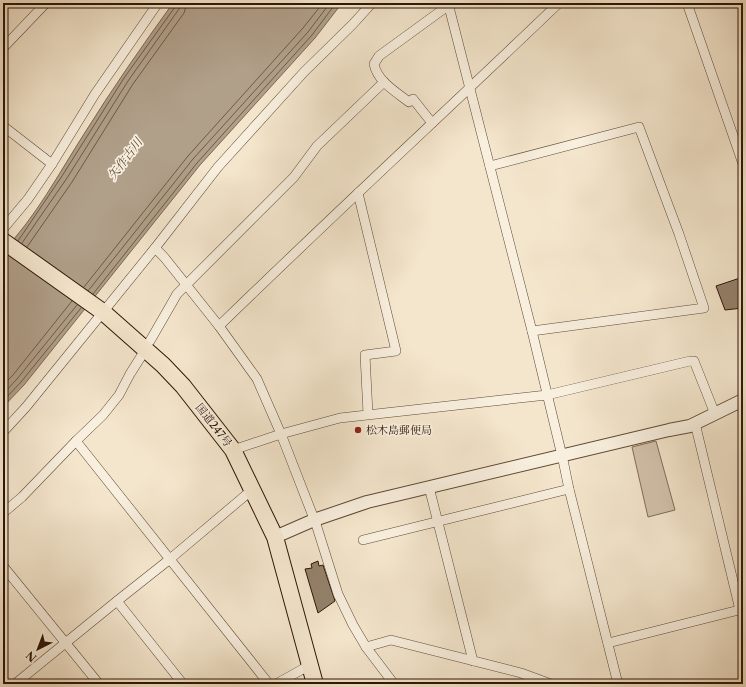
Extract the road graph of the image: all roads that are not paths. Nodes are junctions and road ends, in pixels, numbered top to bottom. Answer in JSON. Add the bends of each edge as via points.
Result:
{"nodes":[{"id":1,"x":46,"y":3,"type":"edge"},
{"id":2,"x":158,"y":3,"type":"edge"},
{"id":3,"x":372,"y":3,"type":"edge"},
{"id":4,"x":559,"y":3,"type":"edge"},
{"id":5,"x":687,"y":3,"type":"edge"},
{"id":6,"x":738,"y":3,"type":"edge"},
{"id":7,"x":448,"y":4,"type":"edge"},
{"id":8,"x":743,"y":4,"type":"edge"},
{"id":9,"x":3,"y":48,"type":"edge"},
{"id":10,"x":384,"y":82,"type":"junction"},
{"id":11,"x":470,"y":88,"type":"junction"},
{"id":12,"x":432,"y":123,"type":"junction"},
{"id":13,"x":3,"y":126,"type":"edge"},
{"id":14,"x":52,"y":164,"type":"junction"},
{"id":15,"x":743,"y":164,"type":"edge"},
{"id":16,"x":490,"y":166,"type":"junction"},
{"id":17,"x":358,"y":193,"type":"junction"},
{"id":18,"x":3,"y":229,"type":"edge"},
{"id":19,"x":3,"y":241,"type":"edge"},
{"id":20,"x":155,"y":248,"type":"junction"},
{"id":21,"x":186,"y":284,"type":"junction"},
{"id":22,"x":103,"y":312,"type":"junction"},
{"id":23,"x":218,"y":326,"type":"junction"},
{"id":24,"x":532,"y":331,"type":"junction"},
{"id":25,"x":150,"y":341,"type":"dead end"},
{"id":26,"x":142,"y":355,"type":"dead end"},
{"id":27,"x":547,"y":395,"type":"junction"},
{"id":28,"x":743,"y":400,"type":"edge"},
{"id":29,"x":368,"y":414,"type":"junction"},
{"id":30,"x":715,"y":414,"type":"junction"},
{"id":31,"x":695,"y":423,"type":"junction"},
{"id":32,"x":3,"y":432,"type":"edge"},
{"id":33,"x":281,"y":434,"type":"junction"},
{"id":34,"x":76,"y":441,"type":"junction"},
{"id":35,"x":234,"y":450,"type":"junction"},
{"id":36,"x":562,"y":456,"type":"junction"},
{"id":37,"x":429,"y":487,"type":"junction"},
{"id":38,"x":253,"y":489,"type":"junction"},
{"id":39,"x":569,"y":489,"type":"junction"},
{"id":40,"x":3,"y":513,"type":"edge"},
{"id":41,"x":314,"y":520,"type":"junction"},
{"id":42,"x":438,"y":521,"type":"junction"},
{"id":43,"x":275,"y":537,"type":"junction"},
{"id":44,"x":363,"y":540,"type":"dead end"},
{"id":45,"x":170,"y":559,"type":"junction"},
{"id":46,"x":3,"y":566,"type":"edge"},
{"id":47,"x":117,"y":600,"type":"junction"},
{"id":48,"x":742,"y":609,"type":"edge"},
{"id":49,"x":64,"y":643,"type":"junction"},
{"id":50,"x":608,"y":643,"type":"junction"},
{"id":51,"x":366,"y":647,"type":"junction"},
{"id":52,"x":473,"y":661,"type":"junction"},
{"id":53,"x":310,"y":665,"type":"junction"},
{"id":54,"x":15,"y":684,"type":"edge"},
{"id":55,"x":99,"y":684,"type":"edge"},
{"id":56,"x":183,"y":684,"type":"edge"},
{"id":57,"x":269,"y":684,"type":"edge"},
{"id":58,"x":276,"y":684,"type":"edge"},
{"id":59,"x":315,"y":684,"type":"edge"},
{"id":60,"x":394,"y":684,"type":"edge"},
{"id":61,"x":551,"y":684,"type":"edge"},
{"id":62,"x":618,"y":684,"type":"edge"}],
"edges":[{"from":1,"to":9,"type":"street"},
{"from":2,"to":14,"type":"street","via":[[94,94]]},
{"from":3,"to":20,"type":"street","via":[[304,72],[218,167]]},
{"from":4,"to":11,"type":"street"},
{"from":5,"to":15,"type":"street"},
{"from":6,"to":8,"type":"street"},
{"from":7,"to":10,"type":"street","via":[[379,56],[374,64],[375,70]]},
{"from":7,"to":11,"type":"street"},
{"from":10,"to":12,"type":"street","via":[[409,102],[413,99]]},
{"from":10,"to":21,"type":"street","via":[[317,146],[294,177]]},
{"from":11,"to":12,"type":"street"},
{"from":11,"to":16,"type":"street"},
{"from":12,"to":17,"type":"street"},
{"from":13,"to":14,"type":"street"},
{"from":14,"to":18,"type":"street"},
{"from":16,"to":24,"type":"street"},
{"from":16,"to":24,"type":"street","via":[[639,128],[704,308]]},
{"from":17,"to":23,"type":"street"},
{"from":17,"to":29,"type":"street","via":[[396,351],[365,355]]},
{"from":19,"to":22,"type":"highway","name":"国道247号"},
{"from":20,"to":21,"type":"street"},
{"from":20,"to":22,"type":"street"},
{"from":21,"to":23,"type":"street"},
{"from":21,"to":25,"type":"street","via":[[177,294]]},
{"from":22,"to":32,"type":"street"},
{"from":22,"to":35,"type":"highway","name":"国道247号","via":[[178,380]]},
{"from":23,"to":33,"type":"street","via":[[257,379]]},
{"from":24,"to":27,"type":"street"},
{"from":26,"to":34,"type":"street","via":[[119,395]]},
{"from":27,"to":29,"type":"street"},
{"from":27,"to":30,"type":"street","via":[[694,361]]},
{"from":27,"to":36,"type":"street"},
{"from":28,"to":30,"type":"street"},
{"from":29,"to":33,"type":"street","via":[[340,418]]},
{"from":30,"to":31,"type":"street"},
{"from":31,"to":36,"type":"street"},
{"from":31,"to":48,"type":"street"},
{"from":33,"to":35,"type":"street"},
{"from":33,"to":41,"type":"street"},
{"from":34,"to":40,"type":"street"},
{"from":34,"to":45,"type":"street"},
{"from":35,"to":38,"type":"highway","name":"国道247号"},
{"from":36,"to":37,"type":"street"},
{"from":36,"to":39,"type":"street"},
{"from":37,"to":41,"type":"street","via":[[357,505]]},
{"from":37,"to":42,"type":"street"},
{"from":38,"to":43,"type":"highway","name":"国道247号"},
{"from":38,"to":45,"type":"street"},
{"from":39,"to":42,"type":"street"},
{"from":39,"to":50,"type":"street"},
{"from":41,"to":43,"type":"street"},
{"from":41,"to":51,"type":"street","via":[[338,594]]},
{"from":42,"to":44,"type":"street"},
{"from":42,"to":52,"type":"street"},
{"from":43,"to":53,"type":"highway","name":"国道247号"},
{"from":45,"to":47,"type":"street"},
{"from":45,"to":57,"type":"street"},
{"from":46,"to":49,"type":"street"},
{"from":47,"to":49,"type":"street"},
{"from":47,"to":56,"type":"street"},
{"from":48,"to":50,"type":"street"},
{"from":49,"to":54,"type":"street"},
{"from":49,"to":55,"type":"street"},
{"from":50,"to":62,"type":"street"},
{"from":51,"to":52,"type":"street","via":[[391,640]]},
{"from":51,"to":60,"type":"street"},
{"from":52,"to":61,"type":"street","via":[[521,673]]},
{"from":53,"to":58,"type":"street"},
{"from":53,"to":59,"type":"highway","name":"国道247号"}]}
